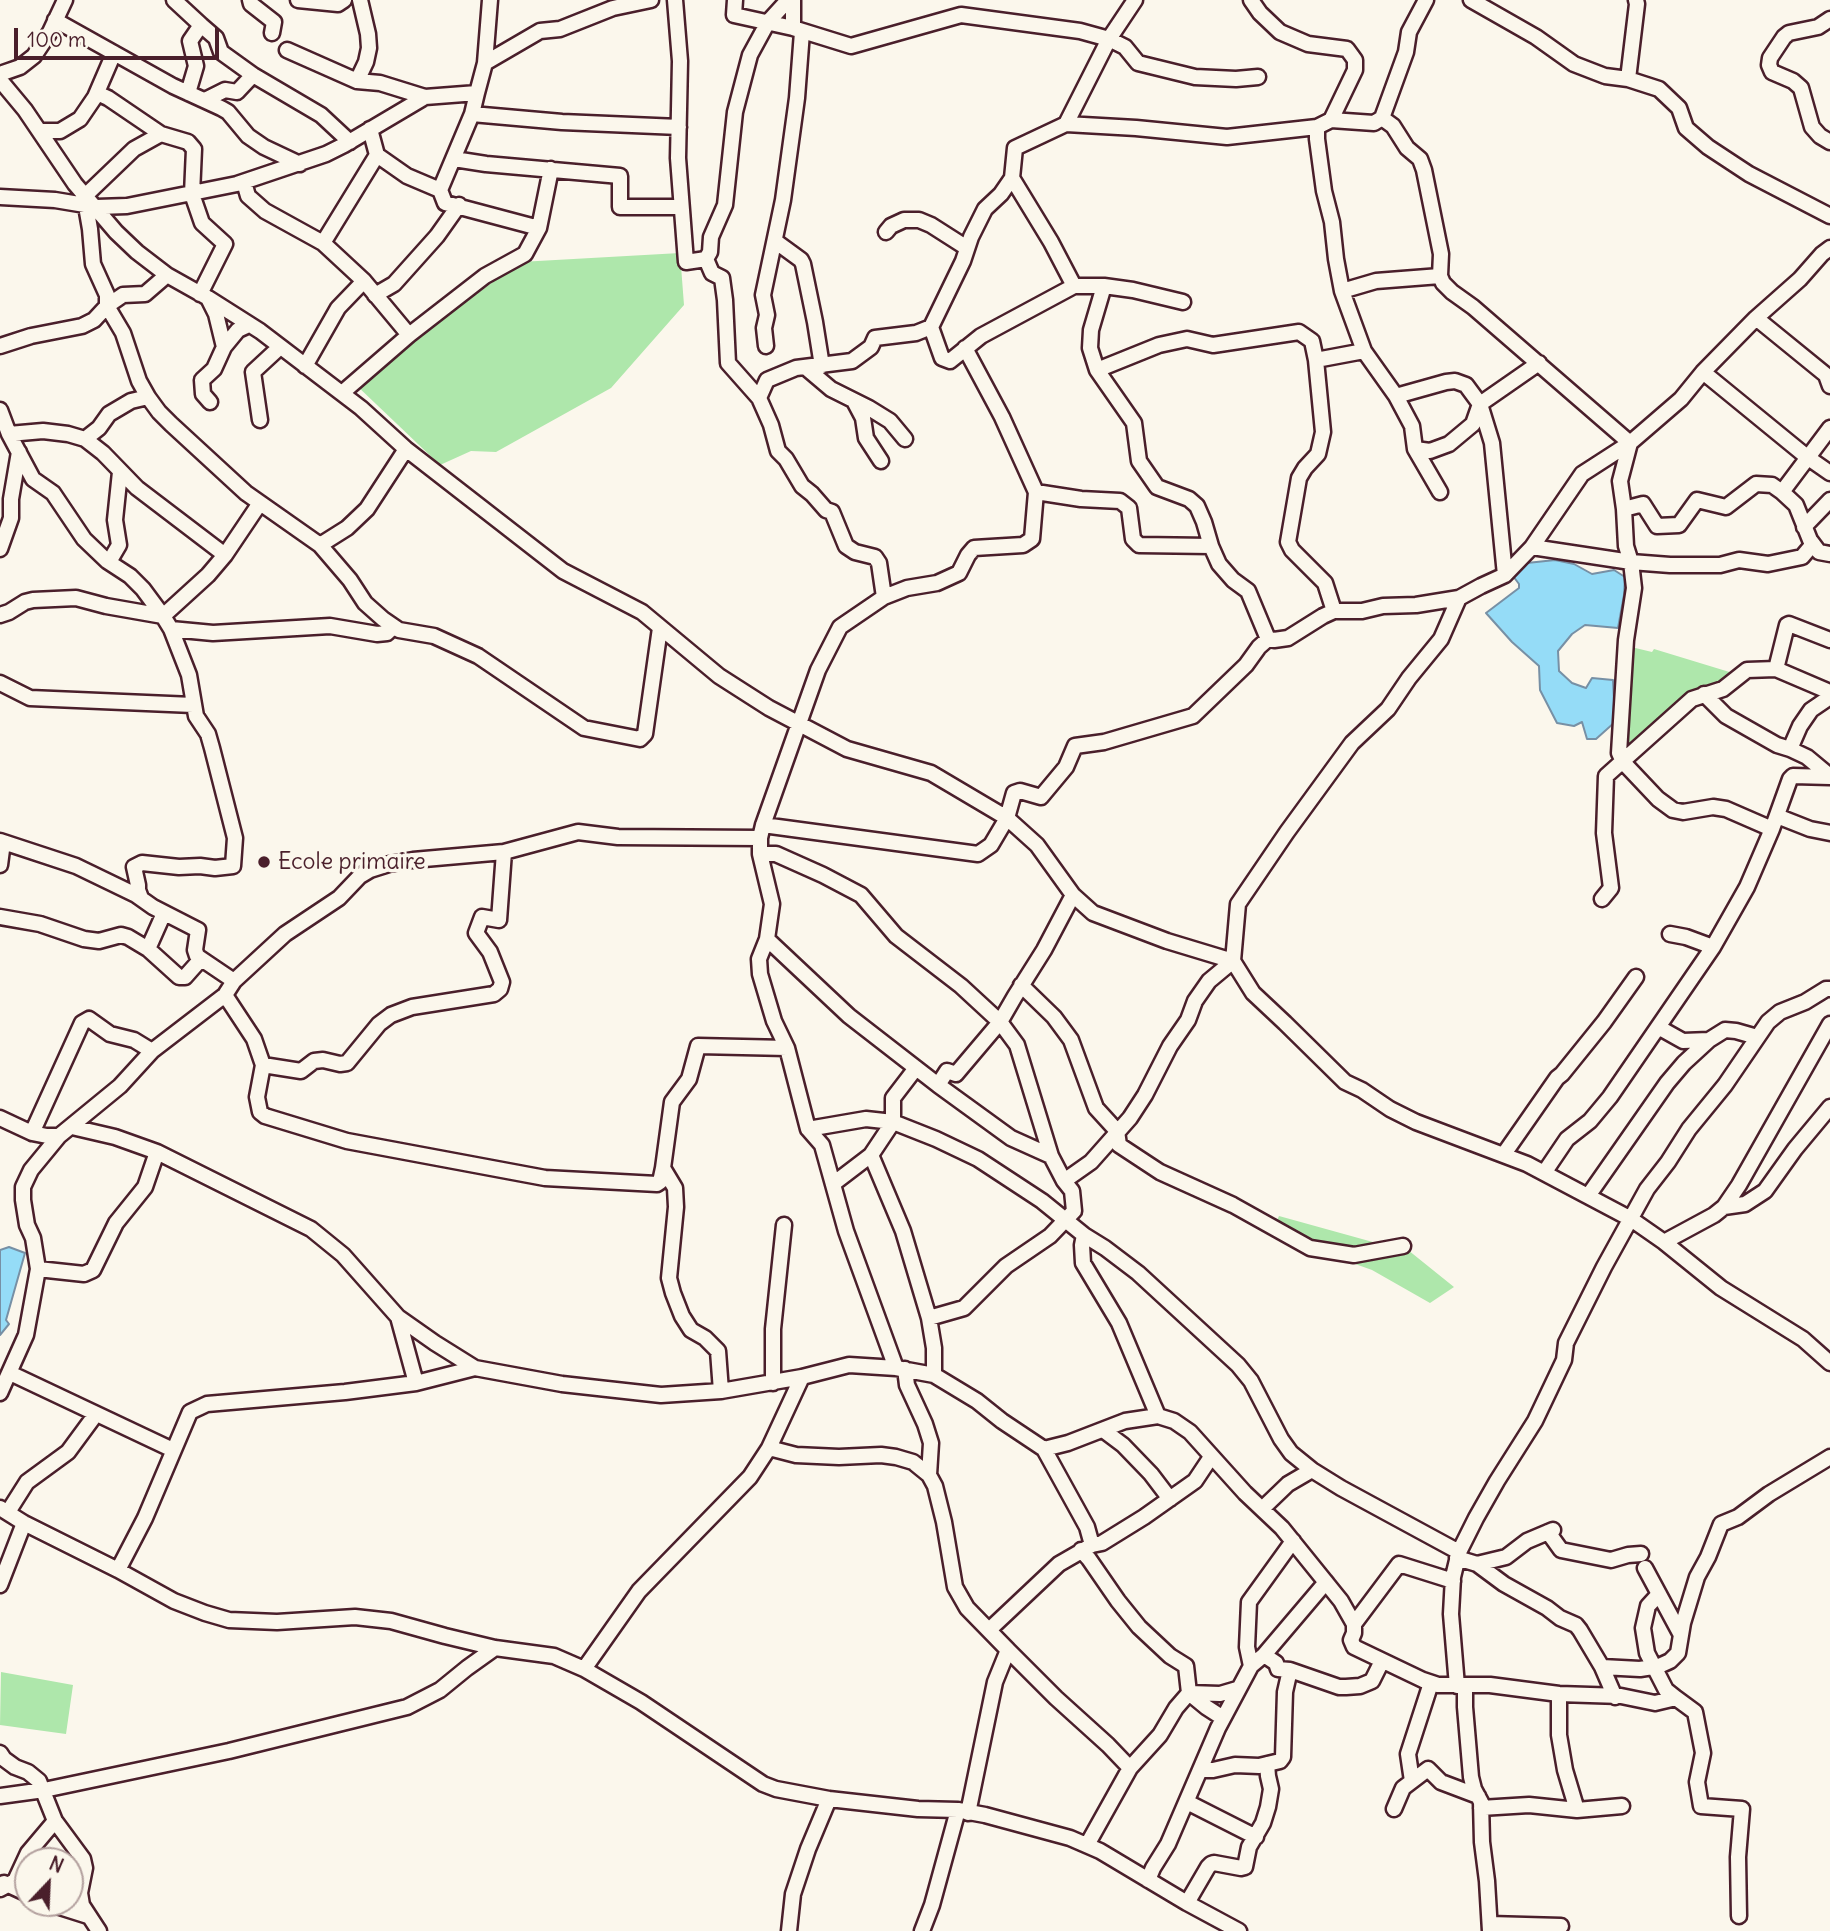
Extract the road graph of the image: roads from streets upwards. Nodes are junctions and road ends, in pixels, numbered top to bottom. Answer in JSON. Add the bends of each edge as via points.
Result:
{"nodes":[{"id":1,"x":65,"y":0,"type":"edge"},
{"id":2,"x":174,"y":0,"type":"edge"},
{"id":3,"x":250,"y":0,"type":"edge"},
{"id":4,"x":298,"y":0,"type":"edge"},
{"id":5,"x":344,"y":0,"type":"edge"},
{"id":6,"x":360,"y":0,"type":"edge"},
{"id":7,"x":490,"y":0,"type":"edge"},
{"id":8,"x":651,"y":0,"type":"edge"},
{"id":9,"x":675,"y":0,"type":"edge"},
{"id":10,"x":734,"y":0,"type":"edge"},
{"id":11,"x":791,"y":0,"type":"edge"},
{"id":12,"x":1135,"y":0,"type":"edge"},
{"id":13,"x":1251,"y":0,"type":"edge"},
{"id":14,"x":1426,"y":0,"type":"edge"},
{"id":15,"x":1471,"y":0,"type":"edge"},
{"id":16,"x":1636,"y":0,"type":"edge"},
{"id":17,"x":1830,"y":19,"type":"edge"},
{"id":18,"x":55,"y":20,"type":"junction"},
{"id":19,"x":768,"y":22,"type":"junction"},
{"id":20,"x":201,"y":25,"type":"junction"},
{"id":21,"x":798,"y":30,"type":"junction"},
{"id":22,"x":272,"y":33,"type":"dead end"},
{"id":23,"x":1110,"y":38,"type":"junction"},
{"id":24,"x":287,"y":50,"type":"dead end"},
{"id":25,"x":114,"y":53,"type":"junction"},
{"id":26,"x":485,"y":63,"type":"junction"},
{"id":27,"x":0,"y":74,"type":"edge"},
{"id":28,"x":253,"y":75,"type":"junction"},
{"id":29,"x":1258,"y":77,"type":"dead end"},
{"id":30,"x":1628,"y":79,"type":"junction"},
{"id":31,"x":0,"y":80,"type":"edge"},
{"id":32,"x":356,"y":81,"type":"junction"},
{"id":33,"x":97,"y":93,"type":"junction"},
{"id":34,"x":188,"y":93,"type":"junction"},
{"id":35,"x":477,"y":93,"type":"junction"},
{"id":36,"x":425,"y":97,"type":"junction"},
{"id":37,"x":205,"y":100,"type":"junction"},
{"id":38,"x":472,"y":114,"type":"junction"},
{"id":39,"x":1382,"y":118,"type":"junction"},
{"id":40,"x":1331,"y":120,"type":"junction"},
{"id":41,"x":1066,"y":124,"type":"junction"},
{"id":42,"x":679,"y":127,"type":"junction"},
{"id":43,"x":1317,"y":127,"type":"junction"},
{"id":44,"x":370,"y":129,"type":"junction"},
{"id":45,"x":40,"y":131,"type":"junction"},
{"id":46,"x":162,"y":134,"type":"junction"},
{"id":47,"x":350,"y":142,"type":"junction"},
{"id":48,"x":1830,"y":142,"type":"edge"},
{"id":49,"x":377,"y":155,"type":"junction"},
{"id":50,"x":454,"y":159,"type":"junction"},
{"id":51,"x":300,"y":164,"type":"junction"},
{"id":52,"x":551,"y":169,"type":"junction"},
{"id":53,"x":1012,"y":178,"type":"junction"},
{"id":54,"x":244,"y":182,"type":"junction"},
{"id":55,"x":440,"y":190,"type":"junction"},
{"id":56,"x":192,"y":194,"type":"junction"},
{"id":57,"x":0,"y":197,"type":"edge"},
{"id":58,"x":90,"y":203,"type":"junction"},
{"id":59,"x":459,"y":205,"type":"junction"},
{"id":60,"x":681,"y":207,"type":"junction"},
{"id":61,"x":1830,"y":216,"type":"edge"},
{"id":62,"x":539,"y":228,"type":"junction"},
{"id":63,"x":886,"y":232,"type":"dead end"},
{"id":64,"x":775,"y":241,"type":"junction"},
{"id":65,"x":323,"y":243,"type":"junction"},
{"id":66,"x":967,"y":248,"type":"junction"},
{"id":67,"x":1830,"y":248,"type":"edge"},
{"id":68,"x":706,"y":259,"type":"junction"},
{"id":69,"x":167,"y":275,"type":"junction"},
{"id":70,"x":1440,"y":276,"type":"junction"},
{"id":71,"x":364,"y":281,"type":"junction"},
{"id":72,"x":1074,"y":286,"type":"junction"},
{"id":73,"x":1104,"y":286,"type":"junction"},
{"id":74,"x":1342,"y":291,"type":"junction"},
{"id":75,"x":375,"y":295,"type":"junction"},
{"id":76,"x":204,"y":296,"type":"junction"},
{"id":77,"x":1183,"y":302,"type":"dead end"},
{"id":78,"x":107,"y":306,"type":"junction"},
{"id":79,"x":1756,"y":318,"type":"junction"},
{"id":80,"x":249,"y":325,"type":"junction"},
{"id":81,"x":931,"y":327,"type":"junction"},
{"id":82,"x":409,"y":335,"type":"junction"},
{"id":83,"x":0,"y":346,"type":"edge"},
{"id":84,"x":224,"y":346,"type":"junction"},
{"id":85,"x":766,"y":346,"type":"dead end"},
{"id":86,"x":280,"y":347,"type":"junction"},
{"id":87,"x":965,"y":348,"type":"junction"},
{"id":88,"x":1364,"y":351,"type":"junction"},
{"id":89,"x":1317,"y":360,"type":"junction"},
{"id":90,"x":1539,"y":363,"type":"junction"},
{"id":91,"x":305,"y":366,"type":"junction"},
{"id":92,"x":821,"y":366,"type":"junction"},
{"id":93,"x":806,"y":367,"type":"junction"},
{"id":94,"x":1097,"y":370,"type":"junction"},
{"id":95,"x":1703,"y":372,"type":"junction"},
{"id":96,"x":1830,"y":386,"type":"edge"},
{"id":97,"x":341,"y":393,"type":"junction"},
{"id":98,"x":1396,"y":396,"type":"junction"},
{"id":99,"x":148,"y":397,"type":"junction"},
{"id":100,"x":759,"y":398,"type":"junction"},
{"id":101,"x":854,"y":401,"type":"junction"},
{"id":102,"x":210,"y":402,"type":"dead end"},
{"id":103,"x":1480,"y":404,"type":"junction"},
{"id":104,"x":0,"y":410,"type":"edge"},
{"id":105,"x":260,"y":419,"type":"dead end"},
{"id":106,"x":1830,"y":428,"type":"edge"},
{"id":107,"x":9,"y":434,"type":"junction"},
{"id":108,"x":85,"y":439,"type":"junction"},
{"id":109,"x":905,"y":439,"type":"dead end"},
{"id":110,"x":1630,"y":443,"type":"junction"},
{"id":111,"x":406,"y":449,"type":"junction"},
{"id":112,"x":1415,"y":449,"type":"junction"},
{"id":113,"x":19,"y":452,"type":"junction"},
{"id":114,"x":1807,"y":457,"type":"junction"},
{"id":115,"x":881,"y":461,"type":"dead end"},
{"id":116,"x":120,"y":472,"type":"junction"},
{"id":117,"x":1830,"y":473,"type":"edge"},
{"id":118,"x":1036,"y":492,"type":"junction"},
{"id":119,"x":1440,"y":492,"type":"dead end"},
{"id":120,"x":1782,"y":492,"type":"junction"},
{"id":121,"x":1830,"y":500,"type":"edge"},
{"id":122,"x":260,"y":503,"type":"junction"},
{"id":123,"x":1624,"y":509,"type":"junction"},
{"id":124,"x":1804,"y":527,"type":"junction"},
{"id":125,"x":1813,"y":544,"type":"junction"},
{"id":126,"x":320,"y":545,"type":"junction"},
{"id":127,"x":1210,"y":546,"type":"junction"},
{"id":128,"x":1532,"y":547,"type":"junction"},
{"id":129,"x":0,"y":549,"type":"edge"},
{"id":130,"x":1830,"y":554,"type":"edge"},
{"id":131,"x":225,"y":555,"type":"junction"},
{"id":132,"x":109,"y":562,"type":"junction"},
{"id":133,"x":1630,"y":562,"type":"junction"},
{"id":134,"x":1505,"y":575,"type":"junction"},
{"id":135,"x":884,"y":597,"type":"junction"},
{"id":136,"x":1460,"y":598,"type":"junction"},
{"id":137,"x":1334,"y":611,"type":"junction"},
{"id":138,"x":0,"y":615,"type":"edge"},
{"id":139,"x":167,"y":623,"type":"junction"},
{"id":140,"x":393,"y":627,"type":"junction"},
{"id":141,"x":660,"y":628,"type":"junction"},
{"id":142,"x":1268,"y":639,"type":"junction"},
{"id":143,"x":1830,"y":639,"type":"edge"},
{"id":144,"x":1776,"y":669,"type":"junction"},
{"id":145,"x":0,"y":683,"type":"edge"},
{"id":146,"x":1830,"y":692,"type":"edge"},
{"id":147,"x":1704,"y":694,"type":"junction"},
{"id":148,"x":1830,"y":697,"type":"edge"},
{"id":149,"x":193,"y":705,"type":"junction"},
{"id":150,"x":799,"y":723,"type":"junction"},
{"id":151,"x":1790,"y":748,"type":"junction"},
{"id":152,"x":1623,"y":762,"type":"junction"},
{"id":153,"x":1830,"y":777,"type":"edge"},
{"id":154,"x":1007,"y":818,"type":"junction"},
{"id":155,"x":1774,"y":823,"type":"junction"},
{"id":156,"x":762,"y":832,"type":"junction"},
{"id":157,"x":1830,"y":834,"type":"edge"},
{"id":158,"x":2,"y":842,"type":"edge"},
{"id":159,"x":504,"y":852,"type":"junction"},
{"id":160,"x":760,"y":854,"type":"junction"},
{"id":161,"x":0,"y":865,"type":"edge"},
{"id":162,"x":1073,"y":895,"type":"junction"},
{"id":163,"x":141,"y":898,"type":"junction"},
{"id":164,"x":1602,"y":899,"type":"dead end"},
{"id":165,"x":164,"y":913,"type":"junction"},
{"id":166,"x":0,"y":917,"type":"edge"},
{"id":167,"x":1670,"y":934,"type":"dead end"},
{"id":168,"x":767,"y":939,"type":"junction"},
{"id":169,"x":1713,"y":947,"type":"junction"},
{"id":170,"x":148,"y":949,"type":"junction"},
{"id":171,"x":201,"y":959,"type":"junction"},
{"id":172,"x":1233,"y":961,"type":"junction"},
{"id":173,"x":1636,"y":977,"type":"dead end"},
{"id":174,"x":234,"y":981,"type":"junction"},
{"id":175,"x":1021,"y":985,"type":"junction"},
{"id":176,"x":1830,"y":989,"type":"edge"},
{"id":177,"x":225,"y":995,"type":"junction"},
{"id":178,"x":1000,"y":1022,"type":"junction"},
{"id":179,"x":1830,"y":1024,"type":"edge"},
{"id":180,"x":1658,"y":1027,"type":"junction"},
{"id":181,"x":1757,"y":1037,"type":"junction"},
{"id":182,"x":1709,"y":1040,"type":"junction"},
{"id":183,"x":788,"y":1048,"type":"junction"},
{"id":184,"x":152,"y":1051,"type":"junction"},
{"id":185,"x":263,"y":1065,"type":"junction"},
{"id":186,"x":916,"y":1068,"type":"junction"},
{"id":187,"x":937,"y":1085,"type":"junction"},
{"id":188,"x":1830,"y":1107,"type":"edge"},
{"id":189,"x":0,"y":1118,"type":"edge"},
{"id":190,"x":893,"y":1122,"type":"junction"},
{"id":191,"x":72,"y":1127,"type":"junction"},
{"id":192,"x":808,"y":1129,"type":"junction"},
{"id":193,"x":1117,"y":1131,"type":"junction"},
{"id":194,"x":32,"y":1133,"type":"junction"},
{"id":195,"x":59,"y":1136,"type":"junction"},
{"id":196,"x":157,"y":1152,"type":"junction"},
{"id":197,"x":1504,"y":1154,"type":"junction"},
{"id":198,"x":871,"y":1155,"type":"junction"},
{"id":199,"x":1051,"y":1156,"type":"junction"},
{"id":200,"x":663,"y":1168,"type":"junction"},
{"id":201,"x":1544,"y":1173,"type":"junction"},
{"id":202,"x":1064,"y":1181,"type":"junction"},
{"id":203,"x":833,"y":1184,"type":"junction"},
{"id":204,"x":1588,"y":1196,"type":"junction"},
{"id":205,"x":1724,"y":1207,"type":"junction"},
{"id":206,"x":1630,"y":1219,"type":"junction"},
{"id":207,"x":1065,"y":1221,"type":"junction"},
{"id":208,"x":784,"y":1225,"type":"dead end"},
{"id":209,"x":1084,"y":1235,"type":"junction"},
{"id":210,"x":1664,"y":1242,"type":"junction"},
{"id":211,"x":1403,"y":1246,"type":"dead end"},
{"id":212,"x":38,"y":1269,"type":"junction"},
{"id":213,"x":398,"y":1317,"type":"junction"},
{"id":214,"x":929,"y":1318,"type":"junction"},
{"id":215,"x":1830,"y":1363,"type":"edge"},
{"id":216,"x":475,"y":1368,"type":"junction"},
{"id":217,"x":901,"y":1369,"type":"junction"},
{"id":218,"x":10,"y":1373,"type":"junction"},
{"id":219,"x":934,"y":1376,"type":"junction"},
{"id":220,"x":802,"y":1377,"type":"junction"},
{"id":221,"x":416,"y":1383,"type":"junction"},
{"id":222,"x":774,"y":1383,"type":"junction"},
{"id":223,"x":721,"y":1391,"type":"junction"},
{"id":224,"x":0,"y":1393,"type":"edge"},
{"id":225,"x":96,"y":1414,"type":"junction"},
{"id":226,"x":1158,"y":1416,"type":"junction"},
{"id":227,"x":1103,"y":1430,"type":"junction"},
{"id":228,"x":769,"y":1448,"type":"junction"},
{"id":229,"x":1044,"y":1449,"type":"junction"},
{"id":230,"x":173,"y":1450,"type":"junction"},
{"id":231,"x":1211,"y":1457,"type":"junction"},
{"id":232,"x":1830,"y":1457,"type":"edge"},
{"id":233,"x":1312,"y":1470,"type":"junction"},
{"id":234,"x":929,"y":1475,"type":"junction"},
{"id":235,"x":1170,"y":1499,"type":"junction"},
{"id":236,"x":1262,"y":1509,"type":"junction"},
{"id":237,"x":4,"y":1510,"type":"edge"},
{"id":238,"x":24,"y":1523,"type":"junction"},
{"id":239,"x":1293,"y":1541,"type":"junction"},
{"id":240,"x":1087,"y":1548,"type":"junction"},
{"id":241,"x":1458,"y":1555,"type":"junction"},
{"id":242,"x":1477,"y":1564,"type":"junction"},
{"id":243,"x":118,"y":1570,"type":"junction"},
{"id":244,"x":1453,"y":1581,"type":"junction"},
{"id":245,"x":1326,"y":1583,"type":"junction"},
{"id":246,"x":0,"y":1586,"type":"edge"},
{"id":247,"x":1659,"y":1594,"type":"junction"},
{"id":248,"x":1354,"y":1624,"type":"junction"},
{"id":249,"x":989,"y":1630,"type":"junction"},
{"id":250,"x":1681,"y":1635,"type":"junction"},
{"id":251,"x":495,"y":1647,"type":"junction"},
{"id":252,"x":1008,"y":1650,"type":"junction"},
{"id":253,"x":1264,"y":1655,"type":"junction"},
{"id":254,"x":1382,"y":1661,"type":"junction"},
{"id":255,"x":1251,"y":1666,"type":"junction"},
{"id":256,"x":1602,"y":1667,"type":"junction"},
{"id":257,"x":1653,"y":1667,"type":"junction"},
{"id":258,"x":584,"y":1669,"type":"junction"},
{"id":259,"x":1290,"y":1670,"type":"junction"},
{"id":260,"x":1431,"y":1683,"type":"junction"},
{"id":261,"x":1461,"y":1686,"type":"junction"},
{"id":262,"x":1237,"y":1689,"type":"junction"},
{"id":263,"x":1189,"y":1693,"type":"junction"},
{"id":264,"x":1559,"y":1695,"type":"junction"},
{"id":265,"x":1615,"y":1697,"type":"junction"},
{"id":266,"x":1676,"y":1698,"type":"junction"},
{"id":267,"x":1223,"y":1718,"type":"junction"},
{"id":268,"x":0,"y":1753,"type":"edge"},
{"id":269,"x":1267,"y":1764,"type":"junction"},
{"id":270,"x":1130,"y":1768,"type":"junction"},
{"id":271,"x":1200,"y":1770,"type":"junction"},
{"id":272,"x":1412,"y":1781,"type":"junction"},
{"id":273,"x":44,"y":1790,"type":"junction"},
{"id":274,"x":0,"y":1796,"type":"edge"},
{"id":275,"x":830,"y":1800,"type":"junction"},
{"id":276,"x":1187,"y":1802,"type":"junction"},
{"id":277,"x":1479,"y":1802,"type":"junction"},
{"id":278,"x":1622,"y":1806,"type":"dead end"},
{"id":279,"x":1394,"y":1809,"type":"dead end"},
{"id":280,"x":1577,"y":1810,"type":"junction"},
{"id":281,"x":963,"y":1811,"type":"junction"},
{"id":282,"x":55,"y":1821,"type":"junction"},
{"id":283,"x":1256,"y":1837,"type":"junction"},
{"id":284,"x":1087,"y":1845,"type":"junction"},
{"id":285,"x":1148,"y":1880,"type":"junction"},
{"id":286,"x":3,"y":1885,"type":"edge"},
{"id":287,"x":1187,"y":1903,"type":"junction"},
{"id":288,"x":84,"y":1915,"type":"edge"},
{"id":289,"x":88,"y":1916,"type":"junction"},
{"id":290,"x":1739,"y":1916,"type":"dead end"},
{"id":291,"x":1561,"y":1926,"type":"dead end"},
{"id":292,"x":1490,"y":1928,"type":"edge"},
{"id":293,"x":99,"y":1931,"type":"edge"},
{"id":294,"x":789,"y":1931,"type":"edge"},
{"id":295,"x":922,"y":1931,"type":"edge"},
{"id":296,"x":1239,"y":1931,"type":"edge"}],
"edges":[{"from":1,"to":18,"type":"street"},
{"from":2,"to":20,"type":"street"},
{"from":3,"to":22,"type":"street","via":[[274,22]]},
{"from":4,"to":5,"type":"street","via":[[338,4]]},
{"from":6,"to":32,"type":"street","via":[[369,48]]},
{"from":7,"to":26,"type":"street"},
{"from":8,"to":26,"type":"street","via":[[540,31]]},
{"from":9,"to":42,"type":"street"},
{"from":10,"to":19,"type":"street","via":[[734,15]]},
{"from":11,"to":19,"type":"street"},
{"from":11,"to":21,"type":"street"},
{"from":12,"to":23,"type":"street"},
{"from":13,"to":40,"type":"street","via":[[1280,32],[1308,44],[1347,49],[1355,60]]},
{"from":14,"to":39,"type":"street","via":[[1409,32]]},
{"from":15,"to":30,"type":"street","via":[[1574,64]]},
{"from":16,"to":30,"type":"street"},
{"from":17,"to":48,"type":"street","via":[[1818,27],[1789,33],[1769,65],[1772,72],[1801,88],[1812,127]]},
{"from":18,"to":25,"type":"street"},
{"from":18,"to":27,"type":"street","via":[[34,56],[20,68]]},
{"from":19,"to":21,"type":"street"},
{"from":19,"to":68,"type":"street","via":[[742,81],[725,205]]},
{"from":20,"to":28,"type":"street","via":[[216,38],[221,52]]},
{"from":20,"to":34,"type":"street","via":[[190,41],[197,65]]},
{"from":21,"to":23,"type":"street","via":[[851,46],[961,15]]},
{"from":21,"to":64,"type":"street","via":[[797,97]]},
{"from":23,"to":29,"type":"street","via":[[1138,62],[1195,77]]},
{"from":23,"to":41,"type":"street"},
{"from":24,"to":32,"type":"street"},
{"from":25,"to":33,"type":"street"},
{"from":25,"to":34,"type":"street"},
{"from":26,"to":35,"type":"street"},
{"from":28,"to":37,"type":"street","via":[[237,92],[225,90]]},
{"from":28,"to":47,"type":"street","via":[[321,115]]},
{"from":30,"to":61,"type":"street","via":[[1659,89],[1679,108],[1686,128],[1708,147]]},
{"from":31,"to":45,"type":"street"},
{"from":32,"to":36,"type":"street"},
{"from":33,"to":45,"type":"street","via":[[80,119],[60,131]]},
{"from":33,"to":46,"type":"street"},
{"from":34,"to":37,"type":"street"},
{"from":35,"to":36,"type":"street"},
{"from":35,"to":38,"type":"street"},
{"from":36,"to":44,"type":"street"},
{"from":37,"to":51,"type":"street","via":[[228,112],[264,147]]},
{"from":38,"to":42,"type":"street"},
{"from":38,"to":50,"type":"street"},
{"from":39,"to":40,"type":"street","via":[[1374,123]]},
{"from":39,"to":70,"type":"street","via":[[1420,159],[1441,254]]},
{"from":40,"to":43,"type":"street"},
{"from":41,"to":43,"type":"street","via":[[1227,136]]},
{"from":41,"to":53,"type":"street","via":[[1015,148]]},
{"from":42,"to":60,"type":"street"},
{"from":43,"to":74,"type":"street"},
{"from":44,"to":47,"type":"street"},
{"from":44,"to":49,"type":"street"},
{"from":45,"to":58,"type":"street"},
{"from":46,"to":56,"type":"street","via":[[188,142],[194,149]]},
{"from":46,"to":58,"type":"street","via":[[134,149]]},
{"from":47,"to":51,"type":"street"},
{"from":49,"to":55,"type":"street","via":[[407,176]]},
{"from":49,"to":65,"type":"street"},
{"from":50,"to":52,"type":"street"},
{"from":50,"to":55,"type":"street"},
{"from":51,"to":54,"type":"street"},
{"from":52,"to":60,"type":"street","via":[[620,176],[620,207]]},
{"from":52,"to":62,"type":"street"},
{"from":53,"to":66,"type":"street","via":[[985,209]]},
{"from":53,"to":72,"type":"street"},
{"from":54,"to":56,"type":"street"},
{"from":54,"to":65,"type":"street","via":[[248,196],[265,211]]},
{"from":55,"to":59,"type":"street","via":[[445,203]]},
{"from":56,"to":58,"type":"street","via":[[127,206]]},
{"from":56,"to":76,"type":"street","via":[[202,223],[225,244]]},
{"from":57,"to":58,"type":"street"},
{"from":58,"to":69,"type":"street","via":[[123,239]]},
{"from":58,"to":78,"type":"street","via":[[93,264]]},
{"from":59,"to":62,"type":"street"},
{"from":59,"to":75,"type":"street","via":[[394,284]]},
{"from":60,"to":68,"type":"street","via":[[686,262]]},
{"from":62,"to":82,"type":"street","via":[[526,254],[485,276]]},
{"from":63,"to":66,"type":"street","via":[[904,220],[919,220]]},
{"from":64,"to":85,"type":"street","via":[[763,295]]},
{"from":64,"to":92,"type":"street","via":[[803,264]]},
{"from":65,"to":71,"type":"street"},
{"from":66,"to":81,"type":"street"},
{"from":67,"to":79,"type":"street"},
{"from":68,"to":100,"type":"street","via":[[712,273],[722,278],[728,363]]},
{"from":69,"to":76,"type":"street"},
{"from":69,"to":78,"type":"street","via":[[145,294],[123,295]]},
{"from":70,"to":74,"type":"street","via":[[1376,281]]},
{"from":70,"to":90,"type":"street","via":[[1452,292]]},
{"from":71,"to":75,"type":"street"},
{"from":71,"to":91,"type":"street","via":[[338,308]]},
{"from":72,"to":73,"type":"street"},
{"from":72,"to":87,"type":"street"},
{"from":73,"to":77,"type":"street"},
{"from":73,"to":94,"type":"street","via":[[1091,330],[1090,348]]},
{"from":74,"to":88,"type":"street"},
{"from":75,"to":82,"type":"street"},
{"from":76,"to":80,"type":"street"},
{"from":76,"to":84,"type":"street","via":[[216,314]]},
{"from":78,"to":83,"type":"street","via":[[82,326]]},
{"from":78,"to":99,"type":"street"},
{"from":79,"to":95,"type":"street"},
{"from":79,"to":96,"type":"street","via":[[1826,375]]},
{"from":80,"to":84,"type":"street"},
{"from":80,"to":86,"type":"street"},
{"from":81,"to":87,"type":"street","via":[[942,358],[950,361]]},
{"from":81,"to":92,"type":"street","via":[[875,338],[871,347],[852,361]]},
{"from":82,"to":97,"type":"street"},
{"from":84,"to":102,"type":"street","via":[[214,369],[202,380],[203,394]]},
{"from":86,"to":91,"type":"street"},
{"from":86,"to":105,"type":"street","via":[[253,372]]},
{"from":87,"to":118,"type":"street"},
{"from":88,"to":89,"type":"street"},
{"from":88,"to":98,"type":"street"},
{"from":89,"to":94,"type":"street","via":[[1312,341],[1299,332],[1213,345],[1187,339]]},
{"from":89,"to":137,"type":"street","via":[[1322,432],[1318,454],[1299,478],[1288,542],[1325,583]]},
{"from":90,"to":103,"type":"street"},
{"from":90,"to":110,"type":"street"},
{"from":91,"to":97,"type":"street"},
{"from":92,"to":93,"type":"street"},
{"from":93,"to":100,"type":"street","via":[[768,380]]},
{"from":93,"to":101,"type":"street","via":[[831,389]]},
{"from":94,"to":127,"type":"street","via":[[1134,423],[1139,461],[1157,487],[1197,506]]},
{"from":95,"to":110,"type":"street","via":[[1681,399]]},
{"from":95,"to":114,"type":"street"},
{"from":97,"to":111,"type":"street"},
{"from":98,"to":103,"type":"street","via":[[1455,381],[1466,385]]},
{"from":98,"to":112,"type":"street","via":[[1412,426]]},
{"from":99,"to":108,"type":"street","via":[[109,414]]},
{"from":99,"to":122,"type":"street","via":[[171,424]]},
{"from":100,"to":135,"type":"street","via":[[778,451],[802,486],[832,512],[846,547],[875,557],[879,563]]},
{"from":101,"to":109,"type":"street","via":[[890,421]]},
{"from":101,"to":115,"type":"street","via":[[866,438]]},
{"from":103,"to":112,"type":"street","via":[[1473,424],[1449,444],[1430,451]]},
{"from":103,"to":134,"type":"street","via":[[1492,443]]},
{"from":104,"to":107,"type":"street"},
{"from":106,"to":114,"type":"street"},
{"from":107,"to":108,"type":"street","via":[[43,431]]},
{"from":107,"to":113,"type":"street"},
{"from":108,"to":116,"type":"street"},
{"from":110,"to":123,"type":"street","via":[[1620,481]]},
{"from":110,"to":128,"type":"street","via":[[1581,474]]},
{"from":111,"to":126,"type":"street","via":[[367,509]]},
{"from":111,"to":141,"type":"street","via":[[563,571],[642,612]]},
{"from":112,"to":119,"type":"street"},
{"from":113,"to":129,"type":"street","via":[[11,518]]},
{"from":113,"to":132,"type":"street","via":[[33,479],[53,493],[83,539]]},
{"from":114,"to":117,"type":"street"},
{"from":114,"to":120,"type":"street"},
{"from":116,"to":131,"type":"street"},
{"from":116,"to":132,"type":"street","via":[[115,520],[119,545]]},
{"from":118,"to":127,"type":"street","via":[[1120,501],[1129,508],[1133,540],[1139,545]]},
{"from":118,"to":135,"type":"street","via":[[1032,539],[1023,545],[974,548],[959,573]]},
{"from":120,"to":123,"type":"street","via":[[1772,485],[1756,484],[1726,507],[1697,500],[1679,525],[1657,526],[1643,504]]},
{"from":120,"to":124,"type":"street","via":[[1796,505]]},
{"from":121,"to":124,"type":"street"},
{"from":122,"to":126,"type":"street"},
{"from":122,"to":131,"type":"street"},
{"from":123,"to":133,"type":"street"},
{"from":124,"to":125,"type":"street"},
{"from":125,"to":130,"type":"street","via":[[1819,552]]},
{"from":125,"to":133,"type":"street","via":[[1802,557],[1768,564],[1738,559],[1720,565]]},
{"from":126,"to":140,"type":"street","via":[[365,603]]},
{"from":127,"to":142,"type":"street","via":[[1219,564],[1248,591]]},
{"from":128,"to":133,"type":"street"},
{"from":128,"to":134,"type":"street"},
{"from":131,"to":139,"type":"street"},
{"from":132,"to":139,"type":"street","via":[[143,589]]},
{"from":133,"to":152,"type":"street","via":[[1634,589],[1626,640],[1619,753]]},
{"from":134,"to":136,"type":"street"},
{"from":135,"to":150,"type":"street","via":[[840,627]]},
{"from":136,"to":137,"type":"street"},
{"from":136,"to":172,"type":"street","via":[[1441,639],[1388,709],[1352,743],[1238,904]]},
{"from":137,"to":142,"type":"street","via":[[1288,638]]},
{"from":138,"to":139,"type":"street","via":[[33,600],[76,598]]},
{"from":139,"to":140,"type":"street","via":[[213,633],[330,626],[377,634]]},
{"from":139,"to":149,"type":"street","via":[[189,675]]},
{"from":140,"to":141,"type":"street","via":[[433,636],[478,656],[584,728],[640,738],[645,734]]},
{"from":141,"to":150,"type":"street","via":[[719,676]]},
{"from":142,"to":154,"type":"street","via":[[1193,716],[1075,746],[1066,767],[1041,797],[1014,793]]},
{"from":143,"to":144,"type":"street","via":[[1787,625]]},
{"from":144,"to":146,"type":"street"},
{"from":144,"to":147,"type":"street","via":[[1747,670],[1723,689]]},
{"from":145,"to":149,"type":"street","via":[[30,698]]},
{"from":147,"to":151,"type":"street","via":[[1726,716]]},
{"from":147,"to":152,"type":"street","via":[[1692,699]]},
{"from":148,"to":151,"type":"street","via":[[1811,710]]},
{"from":149,"to":163,"type":"street","via":[[208,734],[235,838],[233,866],[142,863],[134,867]]},
{"from":150,"to":154,"type":"street","via":[[847,749],[931,773]]},
{"from":150,"to":156,"type":"street"},
{"from":151,"to":153,"type":"street"},
{"from":152,"to":155,"type":"street","via":[[1673,810],[1713,807]]},
{"from":152,"to":164,"type":"street","via":[[1606,776],[1604,833],[1611,888]]},
{"from":153,"to":155,"type":"street","via":[[1793,776]]},
{"from":154,"to":156,"type":"street","via":[[991,845],[978,854]]},
{"from":154,"to":162,"type":"street","via":[[1037,845]]},
{"from":155,"to":157,"type":"street"},
{"from":155,"to":169,"type":"street","via":[[1747,887]]},
{"from":156,"to":159,"type":"street","via":[[618,837],[578,832]]},
{"from":156,"to":160,"type":"street"},
{"from":158,"to":161,"type":"street"},
{"from":158,"to":163,"type":"street","via":[[76,866]]},
{"from":159,"to":174,"type":"street","via":[[413,860],[370,870],[339,898],[285,934]]},
{"from":159,"to":185,"type":"street","via":[[499,920],[482,917],[476,933],[490,952],[502,982],[500,989],[391,1015],[346,1063],[314,1060],[302,1071]]},
{"from":160,"to":168,"type":"street","via":[[772,904]]},
{"from":160,"to":178,"type":"street","via":[[776,854],[861,895],[896,936]]},
{"from":162,"to":172,"type":"street","via":[[1093,913]]},
{"from":162,"to":175,"type":"street"},
{"from":163,"to":165,"type":"street"},
{"from":165,"to":170,"type":"street"},
{"from":165,"to":171,"type":"street","via":[[198,930],[195,950]]},
{"from":166,"to":170,"type":"street","via":[[84,939],[121,935]]},
{"from":167,"to":169,"type":"street"},
{"from":168,"to":183,"type":"street","via":[[759,959],[760,974],[774,1021]]},
{"from":168,"to":186,"type":"street","via":[[849,1016]]},
{"from":169,"to":180,"type":"street"},
{"from":170,"to":171,"type":"street","via":[[179,977],[185,977]]},
{"from":171,"to":174,"type":"street"},
{"from":172,"to":193,"type":"street","via":[[1209,981],[1195,1001],[1145,1095]]},
{"from":172,"to":197,"type":"street","via":[[1253,993],[1345,1082],[1416,1122]]},
{"from":173,"to":197,"type":"street"},
{"from":174,"to":177,"type":"street"},
{"from":175,"to":178,"type":"street"},
{"from":175,"to":193,"type":"street","via":[[1071,1040],[1096,1108]]},
{"from":176,"to":181,"type":"street","via":[[1780,1012]]},
{"from":177,"to":184,"type":"street"},
{"from":177,"to":185,"type":"street","via":[[254,1039]]},
{"from":178,"to":187,"type":"street","via":[[956,1074],[947,1071]]},
{"from":178,"to":199,"type":"street","via":[[1017,1045]]},
{"from":179,"to":205,"type":"street"},
{"from":180,"to":182,"type":"street","via":[[1683,1041]]},
{"from":180,"to":201,"type":"street","via":[[1610,1097],[1567,1139]]},
{"from":181,"to":182,"type":"street","via":[[1725,1030]]},
{"from":181,"to":206,"type":"street"},
{"from":182,"to":204,"type":"street","via":[[1667,1083]]},
{"from":183,"to":192,"type":"street"},
{"from":183,"to":200,"type":"street","via":[[698,1046],[688,1079],[672,1102]]},
{"from":184,"to":191,"type":"street"},
{"from":184,"to":194,"type":"street","via":[[110,1034],[89,1019],[82,1023]]},
{"from":185,"to":200,"type":"street","via":[[257,1097],[260,1112],[347,1142],[545,1178],[651,1185],[660,1182]]},
{"from":186,"to":187,"type":"street"},
{"from":186,"to":190,"type":"street","via":[[893,1098]]},
{"from":187,"to":199,"type":"street","via":[[1011,1138]]},
{"from":188,"to":205,"type":"street","via":[[1765,1191],[1745,1204]]},
{"from":189,"to":194,"type":"street"},
{"from":190,"to":192,"type":"street","via":[[866,1119]]},
{"from":190,"to":198,"type":"street"},
{"from":190,"to":207,"type":"street","via":[[978,1159]]},
{"from":191,"to":195,"type":"street"},
{"from":191,"to":196,"type":"street"},
{"from":192,"to":203,"type":"street","via":[[822,1145]]},
{"from":193,"to":202,"type":"street","via":[[1091,1162]]},
{"from":193,"to":211,"type":"street","via":[[1119,1145],[1160,1172],[1233,1205],[1310,1248],[1354,1255]]},
{"from":194,"to":195,"type":"street"},
{"from":195,"to":212,"type":"street","via":[[23,1187]]},
{"from":196,"to":212,"type":"street","via":[[145,1187],[116,1223],[93,1270],[84,1274]]},
{"from":196,"to":213,"type":"street","via":[[311,1230],[343,1255]]},
{"from":197,"to":201,"type":"street"},
{"from":198,"to":203,"type":"street"},
{"from":198,"to":214,"type":"street","via":[[903,1231]]},
{"from":199,"to":202,"type":"street"},
{"from":200,"to":223,"type":"street","via":[[675,1188],[669,1278],[682,1316],[718,1351]]},
{"from":201,"to":204,"type":"street"},
{"from":202,"to":207,"type":"street","via":[[1072,1191],[1074,1211]]},
{"from":203,"to":217,"type":"street","via":[[846,1231]]},
{"from":204,"to":206,"type":"street"},
{"from":205,"to":210,"type":"street"},
{"from":206,"to":210,"type":"street"},
{"from":206,"to":241,"type":"street","via":[[1566,1343],[1564,1360],[1535,1421]]},
{"from":207,"to":209,"type":"street"},
{"from":207,"to":214,"type":"street","via":[[1006,1266],[964,1308]]},
{"from":208,"to":222,"type":"street","via":[[773,1329]]},
{"from":209,"to":226,"type":"street","via":[[1083,1264],[1119,1323]]},
{"from":209,"to":233,"type":"street","via":[[1138,1273],[1238,1365],[1281,1439]]},
{"from":210,"to":215,"type":"street","via":[[1721,1288],[1803,1339]]},
{"from":212,"to":218,"type":"street","via":[[26,1335]]},
{"from":213,"to":216,"type":"street"},
{"from":213,"to":221,"type":"street"},
{"from":214,"to":219,"type":"street"},
{"from":216,"to":221,"type":"street"},
{"from":216,"to":223,"type":"street","via":[[661,1395]]},
{"from":217,"to":219,"type":"street"},
{"from":217,"to":220,"type":"street","via":[[849,1365]]},
{"from":217,"to":234,"type":"street","via":[[931,1443]]},
{"from":218,"to":224,"type":"street"},
{"from":218,"to":225,"type":"street"},
{"from":219,"to":229,"type":"street"},
{"from":220,"to":222,"type":"street"},
{"from":220,"to":228,"type":"street"},
{"from":221,"to":230,"type":"street","via":[[207,1404],[190,1412]]},
{"from":222,"to":223,"type":"street"},
{"from":225,"to":230,"type":"street"},
{"from":225,"to":237,"type":"street","via":[[68,1452],[27,1482]]},
{"from":226,"to":227,"type":"street"},
{"from":226,"to":231,"type":"street","via":[[1190,1432]]},
{"from":227,"to":229,"type":"street"},
{"from":227,"to":235,"type":"street","via":[[1123,1445]]},
{"from":228,"to":234,"type":"street","via":[[796,1455],[896,1457],[913,1462]]},
{"from":228,"to":258,"type":"street","via":[[750,1477],[639,1591]]},
{"from":229,"to":240,"type":"street","via":[[1087,1527]]},
{"from":230,"to":243,"type":"street"},
{"from":231,"to":235,"type":"street","via":[[1195,1481]]},
{"from":231,"to":236,"type":"street"},
{"from":232,"to":250,"type":"street","via":[[1721,1524],[1697,1577]]},
{"from":233,"to":236,"type":"street"},
{"from":233,"to":241,"type":"street"},
{"from":234,"to":249,"type":"street","via":[[944,1522],[955,1587],[967,1608]]},
{"from":235,"to":240,"type":"street"},
{"from":236,"to":239,"type":"street"},
{"from":237,"to":238,"type":"street"},
{"from":238,"to":243,"type":"street"},
{"from":238,"to":246,"type":"street"},
{"from":239,"to":245,"type":"street"},
{"from":239,"to":255,"type":"street","via":[[1249,1602]]},
{"from":240,"to":249,"type":"street","via":[[1059,1564]]},
{"from":240,"to":263,"type":"street","via":[[1089,1559],[1139,1627],[1186,1666]]},
{"from":241,"to":242,"type":"street"},
{"from":241,"to":244,"type":"street"},
{"from":242,"to":247,"type":"street","via":[[1506,1557],[1551,1531],[1561,1550],[1611,1560],[1628,1555],[1643,1561]]},
{"from":242,"to":256,"type":"street","via":[[1576,1625]]},
{"from":243,"to":251,"type":"street","via":[[174,1601],[229,1619],[391,1620]]},
{"from":244,"to":248,"type":"street","via":[[1399,1564]]},
{"from":244,"to":261,"type":"street","via":[[1451,1614]]},
{"from":245,"to":248,"type":"street"},
{"from":245,"to":253,"type":"street"},
{"from":247,"to":250,"type":"street"},
{"from":247,"to":257,"type":"street","via":[[1648,1606],[1643,1628]]},
{"from":248,"to":254,"type":"street","via":[[1351,1644]]},
{"from":249,"to":252,"type":"street"},
{"from":250,"to":257,"type":"street","via":[[1678,1653]]},
{"from":251,"to":258,"type":"street","via":[[554,1656]]},
{"from":251,"to":273,"type":"street","via":[[440,1690],[407,1707]]},
{"from":252,"to":270,"type":"street"},
{"from":252,"to":281,"type":"street","via":[[995,1682]]},
{"from":253,"to":255,"type":"street"},
{"from":253,"to":259,"type":"street","via":[[1278,1669]]},
{"from":254,"to":259,"type":"street","via":[[1372,1681],[1352,1687]]},
{"from":254,"to":260,"type":"street"},
{"from":255,"to":262,"type":"street"},
{"from":256,"to":257,"type":"street"},
{"from":256,"to":265,"type":"street"},
{"from":257,"to":266,"type":"street"},
{"from":258,"to":275,"type":"street","via":[[763,1784]]},
{"from":259,"to":269,"type":"street","via":[[1283,1757]]},
{"from":260,"to":261,"type":"street"},
{"from":260,"to":272,"type":"street","via":[[1408,1754]]},
{"from":261,"to":264,"type":"street","via":[[1490,1685]]},
{"from":261,"to":277,"type":"street","via":[[1471,1777]]},
{"from":262,"to":263,"type":"street","via":[[1220,1694]]},
{"from":262,"to":267,"type":"street"},
{"from":263,"to":267,"type":"street"},
{"from":263,"to":270,"type":"street"},
{"from":264,"to":265,"type":"street"},
{"from":264,"to":280,"type":"street","via":[[1559,1735]]},
{"from":265,"to":266,"type":"street","via":[[1655,1703]]},
{"from":266,"to":290,"type":"street","via":[[1695,1712],[1703,1753],[1697,1782],[1702,1806],[1742,1809]]},
{"from":267,"to":271,"type":"street"},
{"from":268,"to":273,"type":"street","via":[[39,1781]]},
{"from":269,"to":271,"type":"street"},
{"from":269,"to":283,"type":"street","via":[[1271,1793]]},
{"from":270,"to":284,"type":"street"},
{"from":271,"to":276,"type":"street"},
{"from":272,"to":277,"type":"street","via":[[1428,1769],[1441,1782]]},
{"from":272,"to":279,"type":"street","via":[[1403,1788]]},
{"from":273,"to":274,"type":"street"},
{"from":273,"to":282,"type":"street"},
{"from":275,"to":281,"type":"street"},
{"from":275,"to":294,"type":"street","via":[[793,1894]]},
{"from":276,"to":283,"type":"street"},
{"from":276,"to":285,"type":"street"},
{"from":277,"to":280,"type":"street"},
{"from":277,"to":292,"type":"street"},
{"from":278,"to":280,"type":"street"},
{"from":281,"to":284,"type":"street"},
{"from":281,"to":295,"type":"street"},
{"from":282,"to":286,"type":"street","via":[[28,1853],[15,1881]]},
{"from":282,"to":289,"type":"street","via":[[83,1859],[80,1893]]},
{"from":283,"to":287,"type":"street","via":[[1245,1867],[1211,1864]]},
{"from":284,"to":285,"type":"street"},
{"from":285,"to":287,"type":"street"},
{"from":287,"to":296,"type":"street"},
{"from":288,"to":289,"type":"street"},
{"from":289,"to":293,"type":"street"},
{"from":291,"to":292,"type":"street"}]}
